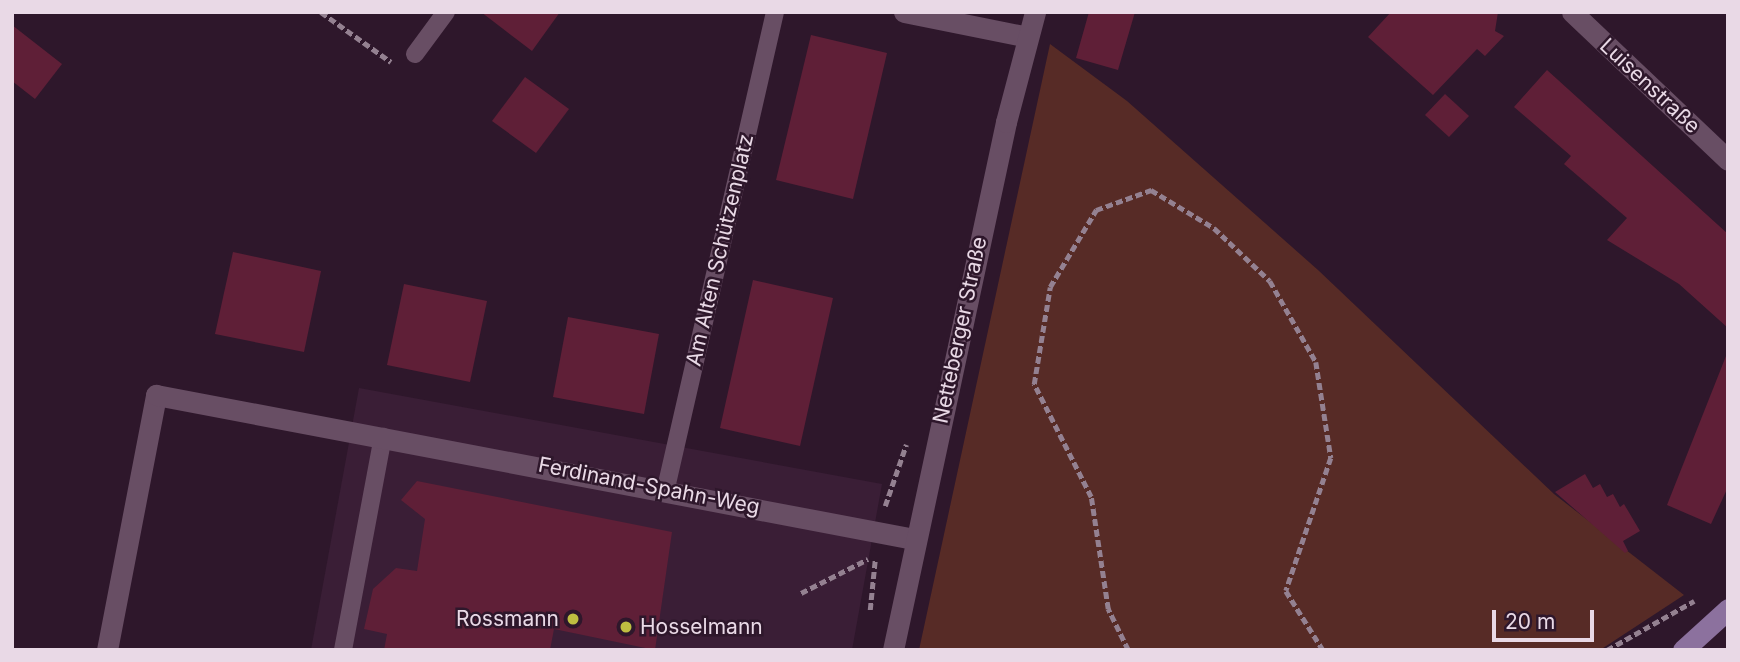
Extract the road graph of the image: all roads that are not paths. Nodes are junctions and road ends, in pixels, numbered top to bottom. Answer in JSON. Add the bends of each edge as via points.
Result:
{"nodes":[{"id":1,"x":446,"y":12,"type":"edge"},
{"id":2,"x":775,"y":12,"type":"edge"},
{"id":3,"x":904,"y":12,"type":"edge"},
{"id":4,"x":1035,"y":12,"type":"edge"},
{"id":5,"x":1572,"y":12,"type":"edge"},
{"id":6,"x":1028,"y":37,"type":"junction"},
{"id":7,"x":415,"y":54,"type":"road end"},
{"id":8,"x":1728,"y":160,"type":"edge"},
{"id":9,"x":383,"y":437,"type":"junction"},
{"id":10,"x":666,"y":488,"type":"junction"},
{"id":11,"x":914,"y":539,"type":"junction"},
{"id":12,"x":1728,"y":609,"type":"edge"},
{"id":13,"x":107,"y":650,"type":"edge"},
{"id":14,"x":343,"y":650,"type":"edge"},
{"id":15,"x":893,"y":650,"type":"edge"},
{"id":16,"x":1683,"y":650,"type":"edge"}],
"edges":[{"from":1,"to":7,"type":"lane"},
{"from":2,"to":10,"type":"lane","name":"Am Alten Schützenplatz"},
{"from":3,"to":6,"type":"street"},
{"from":4,"to":6,"type":"street","name":"Netteberger Straße"},
{"from":5,"to":8,"type":"street","name":"Luisenstraße"},
{"from":6,"to":11,"type":"street","name":"Netteberger Straße"},
{"from":9,"to":10,"type":"street","name":"Ferdinand-Spahn-Weg"},
{"from":9,"to":13,"type":"street","name":"Ferdinand-Spahn-Weg","via":[[156,395]]},
{"from":9,"to":14,"type":"lane"},
{"from":10,"to":11,"type":"street","name":"Ferdinand-Spahn-Weg"},
{"from":11,"to":15,"type":"street","name":"Netteberger Straße"},
{"from":12,"to":16,"type":"main road"}]}
